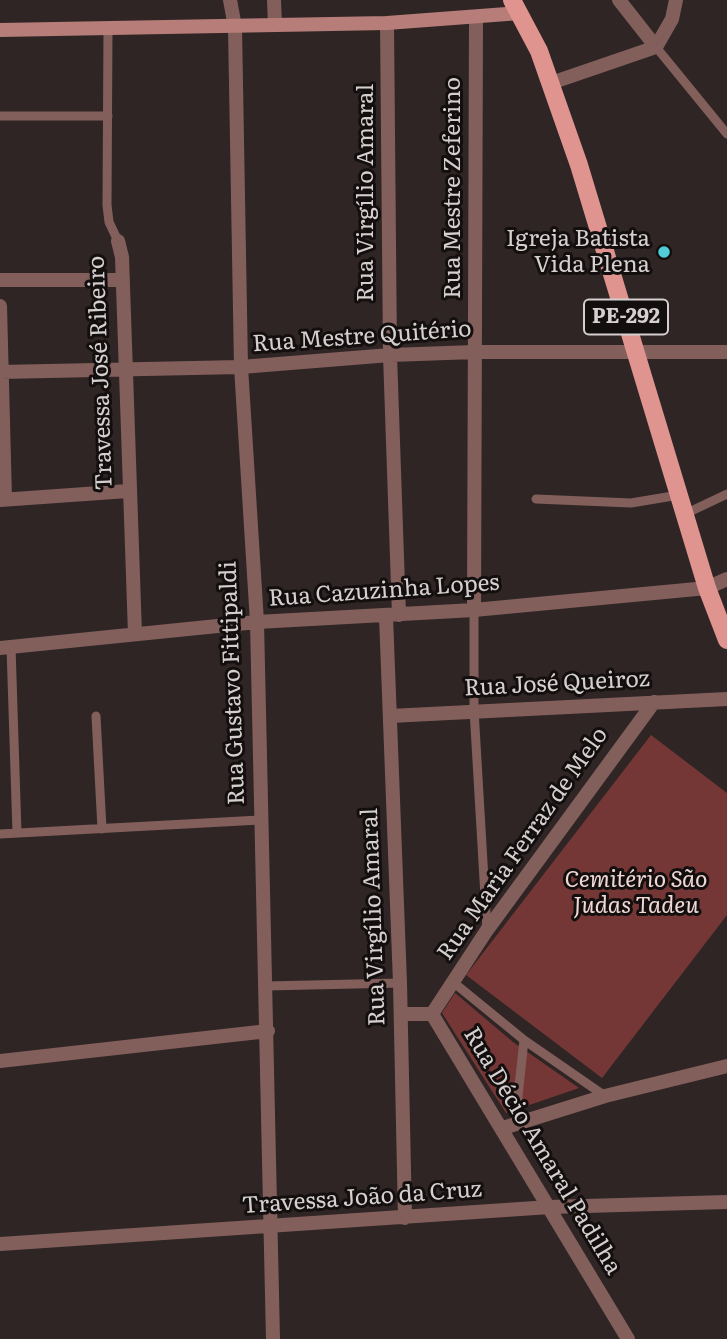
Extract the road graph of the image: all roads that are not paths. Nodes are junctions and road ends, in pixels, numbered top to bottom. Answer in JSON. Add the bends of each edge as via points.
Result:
{"nodes":[{"id":1,"x":230,"y":0,"type":"edge"},
{"id":2,"x":274,"y":0,"type":"edge"},
{"id":3,"x":619,"y":0,"type":"edge"},
{"id":4,"x":676,"y":0,"type":"edge"},
{"id":5,"x":516,"y":7,"type":"edge"},
{"id":6,"x":476,"y":19,"type":"junction"},
{"id":7,"x":387,"y":23,"type":"junction"},
{"id":8,"x":275,"y":25,"type":"junction"},
{"id":9,"x":235,"y":27,"type":"junction"},
{"id":10,"x":108,"y":28,"type":"junction"},
{"id":11,"x":0,"y":30,"type":"edge"},
{"id":12,"x":656,"y":47,"type":"junction"},
{"id":13,"x":551,"y":83,"type":"junction"},
{"id":14,"x":0,"y":116,"type":"edge"},
{"id":15,"x":108,"y":116,"type":"junction"},
{"id":16,"x":727,"y":134,"type":"edge"},
{"id":17,"x":118,"y":241,"type":"joint"},
{"id":18,"x":0,"y":280,"type":"edge"},
{"id":19,"x":123,"y":280,"type":"junction"},
{"id":20,"x":0,"y":306,"type":"edge"},
{"id":21,"x":636,"y":350,"type":"junction"},
{"id":22,"x":475,"y":352,"type":"junction"},
{"id":23,"x":727,"y":352,"type":"edge"},
{"id":24,"x":390,"y":355,"type":"junction"},
{"id":25,"x":241,"y":367,"type":"junction"},
{"id":26,"x":124,"y":370,"type":"junction"},
{"id":27,"x":1,"y":372,"type":"edge"},
{"id":28,"x":128,"y":491,"type":"junction"},
{"id":29,"x":727,"y":494,"type":"edge"},
{"id":30,"x":681,"y":495,"type":"junction"},
{"id":31,"x":536,"y":499,"type":"dead end"},
{"id":32,"x":2,"y":500,"type":"edge"},
{"id":33,"x":687,"y":513,"type":"junction"},
{"id":34,"x":727,"y":579,"type":"edge"},
{"id":35,"x":707,"y":588,"type":"junction"},
{"id":36,"x":474,"y":610,"type":"junction"},
{"id":37,"x":392,"y":615,"type":"junction"},
{"id":38,"x":257,"y":622,"type":"junction"},
{"id":39,"x":135,"y":634,"type":"junction"},
{"id":40,"x":727,"y":640,"type":"edge"},
{"id":41,"x":5,"y":647,"type":"edge"},
{"id":42,"x":727,"y":699,"type":"edge"},
{"id":43,"x":654,"y":702,"type":"junction"},
{"id":44,"x":474,"y":710,"type":"junction"},
{"id":45,"x":96,"y":716,"type":"dead end"},
{"id":46,"x":390,"y":716,"type":"junction"},
{"id":47,"x":260,"y":820,"type":"junction"},
{"id":48,"x":102,"y":829,"type":"junction"},
{"id":49,"x":17,"y":833,"type":"junction"},
{"id":50,"x":0,"y":834,"type":"edge"},
{"id":51,"x":487,"y":930,"type":"junction"},
{"id":52,"x":453,"y":982,"type":"junction"},
{"id":53,"x":400,"y":983,"type":"junction"},
{"id":54,"x":266,"y":986,"type":"junction"},
{"id":55,"x":401,"y":1013,"type":"junction"},
{"id":56,"x":432,"y":1013,"type":"junction"},
{"id":57,"x":268,"y":1031,"type":"junction"},
{"id":58,"x":524,"y":1040,"type":"junction"},
{"id":59,"x":0,"y":1061,"type":"edge"},
{"id":60,"x":727,"y":1066,"type":"edge"},
{"id":61,"x":605,"y":1096,"type":"junction"},
{"id":62,"x":509,"y":1126,"type":"junction"},
{"id":63,"x":727,"y":1202,"type":"edge"},
{"id":64,"x":551,"y":1207,"type":"junction"},
{"id":65,"x":405,"y":1218,"type":"junction"},
{"id":66,"x":269,"y":1228,"type":"junction"},
{"id":67,"x":0,"y":1244,"type":"edge"},
{"id":68,"x":273,"y":1339,"type":"edge"},
{"id":69,"x":628,"y":1339,"type":"edge"}],
"edges":[{"from":1,"to":9,"type":"street","name":"Rua Gustavo Fittipaldi"},
{"from":2,"to":8,"type":"street"},
{"from":3,"to":12,"type":"street"},
{"from":4,"to":12,"type":"street","via":[[672,19]]},
{"from":5,"to":6,"type":"street"},
{"from":5,"to":13,"type":"main road","number":"PE-292"},
{"from":6,"to":7,"type":"street"},
{"from":6,"to":22,"type":"street","name":"Rua Mestre Zeferino"},
{"from":7,"to":8,"type":"street"},
{"from":7,"to":24,"type":"street","name":"Rua Virgílio Amaral"},
{"from":8,"to":9,"type":"street"},
{"from":9,"to":10,"type":"street"},
{"from":9,"to":25,"type":"street","name":"Rua Gustavo Fittipaldi"},
{"from":10,"to":11,"type":"street"},
{"from":10,"to":15,"type":"lane","name":"Travessa José Ribeiro"},
{"from":12,"to":13,"type":"street"},
{"from":12,"to":16,"type":"lane"},
{"from":13,"to":21,"type":"main road","number":"PE-292"},
{"from":14,"to":15,"type":"lane"},
{"from":15,"to":17,"type":"lane","name":"Travessa José Ribeiro","via":[[108,214]]},
{"from":17,"to":19,"type":"street","name":"Travessa José Ribeiro"},
{"from":18,"to":19,"type":"street"},
{"from":19,"to":26,"type":"street","name":"Travessa José Ribeiro"},
{"from":20,"to":27,"type":"street"},
{"from":21,"to":22,"type":"street","name":"Rua Mestre Quitério"},
{"from":21,"to":23,"type":"street","name":"Rua Mestre Quitério"},
{"from":21,"to":30,"type":"main road","number":"PE-292"},
{"from":22,"to":24,"type":"street","name":"Rua Mestre Quitério"},
{"from":22,"to":36,"type":"street","name":"Rua Mestre Zeferino"},
{"from":24,"to":25,"type":"street","name":"Rua Mestre Quitério"},
{"from":24,"to":37,"type":"street","name":"Rua Virgílio Amaral"},
{"from":25,"to":26,"type":"street","name":"Rua Mestre Quitério"},
{"from":25,"to":38,"type":"street","name":"Rua Gustavo Fittipaldi"},
{"from":26,"to":27,"type":"street","name":"Rua Mestre Quitério"},
{"from":26,"to":28,"type":"street","name":"Travessa José Ribeiro"},
{"from":27,"to":32,"type":"street"},
{"from":28,"to":32,"type":"street"},
{"from":28,"to":39,"type":"street","name":"Travessa José Ribeiro"},
{"from":29,"to":33,"type":"lane"},
{"from":30,"to":31,"type":"lane","via":[[631,503]]},
{"from":30,"to":33,"type":"main road","number":"PE-292"},
{"from":33,"to":35,"type":"main road","number":"PE-292"},
{"from":34,"to":35,"type":"street","name":"Rua Cazuzinha Lopes"},
{"from":35,"to":36,"type":"street","name":"Rua Cazuzinha Lopes"},
{"from":35,"to":40,"type":"main road","number":"PE-292"},
{"from":36,"to":37,"type":"street","name":"Rua Cazuzinha Lopes"},
{"from":36,"to":44,"type":"lane"},
{"from":37,"to":38,"type":"street","name":"Rua Cazuzinha Lopes"},
{"from":37,"to":46,"type":"street","name":"Rua Virgílio Amaral"},
{"from":38,"to":39,"type":"street","name":"Rua Cazuzinha Lopes"},
{"from":38,"to":47,"type":"street","name":"Rua Gustavo Fittipaldi"},
{"from":39,"to":41,"type":"street","name":"Rua Cazuzinha Lopes"},
{"from":41,"to":49,"type":"lane"},
{"from":42,"to":43,"type":"street","name":"Rua José Queiroz"},
{"from":43,"to":44,"type":"street","name":"Rua José Queiroz"},
{"from":43,"to":51,"type":"street","name":"Rua Maria Ferraz de Melo"},
{"from":44,"to":46,"type":"street","name":"Rua José Queiroz"},
{"from":44,"to":51,"type":"lane"},
{"from":45,"to":48,"type":"lane"},
{"from":46,"to":53,"type":"street","name":"Rua Virgílio Amaral"},
{"from":47,"to":48,"type":"lane"},
{"from":47,"to":54,"type":"street","name":"Rua Gustavo Fittipaldi"},
{"from":48,"to":49,"type":"lane"},
{"from":49,"to":50,"type":"lane"},
{"from":51,"to":52,"type":"street","name":"Rua Maria Ferraz de Melo"},
{"from":52,"to":56,"type":"street","name":"Rua Maria Ferraz de Melo"},
{"from":52,"to":58,"type":"lane"},
{"from":53,"to":54,"type":"lane"},
{"from":53,"to":55,"type":"street","name":"Rua Virgílio Amaral"},
{"from":54,"to":57,"type":"street","name":"Rua Gustavo Fittipaldi"},
{"from":55,"to":56,"type":"street","name":"Rua Décio Amaral Padilha"},
{"from":55,"to":65,"type":"street","name":"Rua Virgílio Amaral"},
{"from":56,"to":62,"type":"street","name":"Rua Décio Amaral Padilha"},
{"from":57,"to":59,"type":"street"},
{"from":57,"to":66,"type":"street","name":"Rua Gustavo Fittipaldi"},
{"from":58,"to":61,"type":"lane"},
{"from":58,"to":62,"type":"lane"},
{"from":60,"to":61,"type":"street"},
{"from":61,"to":62,"type":"street"},
{"from":62,"to":64,"type":"street","name":"Rua Décio Amaral Padilha"},
{"from":63,"to":64,"type":"street","name":"Travessa João da Cruz"},
{"from":64,"to":65,"type":"street","name":"Travessa João da Cruz"},
{"from":64,"to":69,"type":"street","name":"Rua Décio Amaral Padilha"},
{"from":65,"to":66,"type":"street","name":"Travessa João da Cruz"},
{"from":66,"to":67,"type":"street","name":"Travessa João da Cruz"},
{"from":66,"to":68,"type":"street","name":"Rua Gustavo Fittipaldi"}]}
